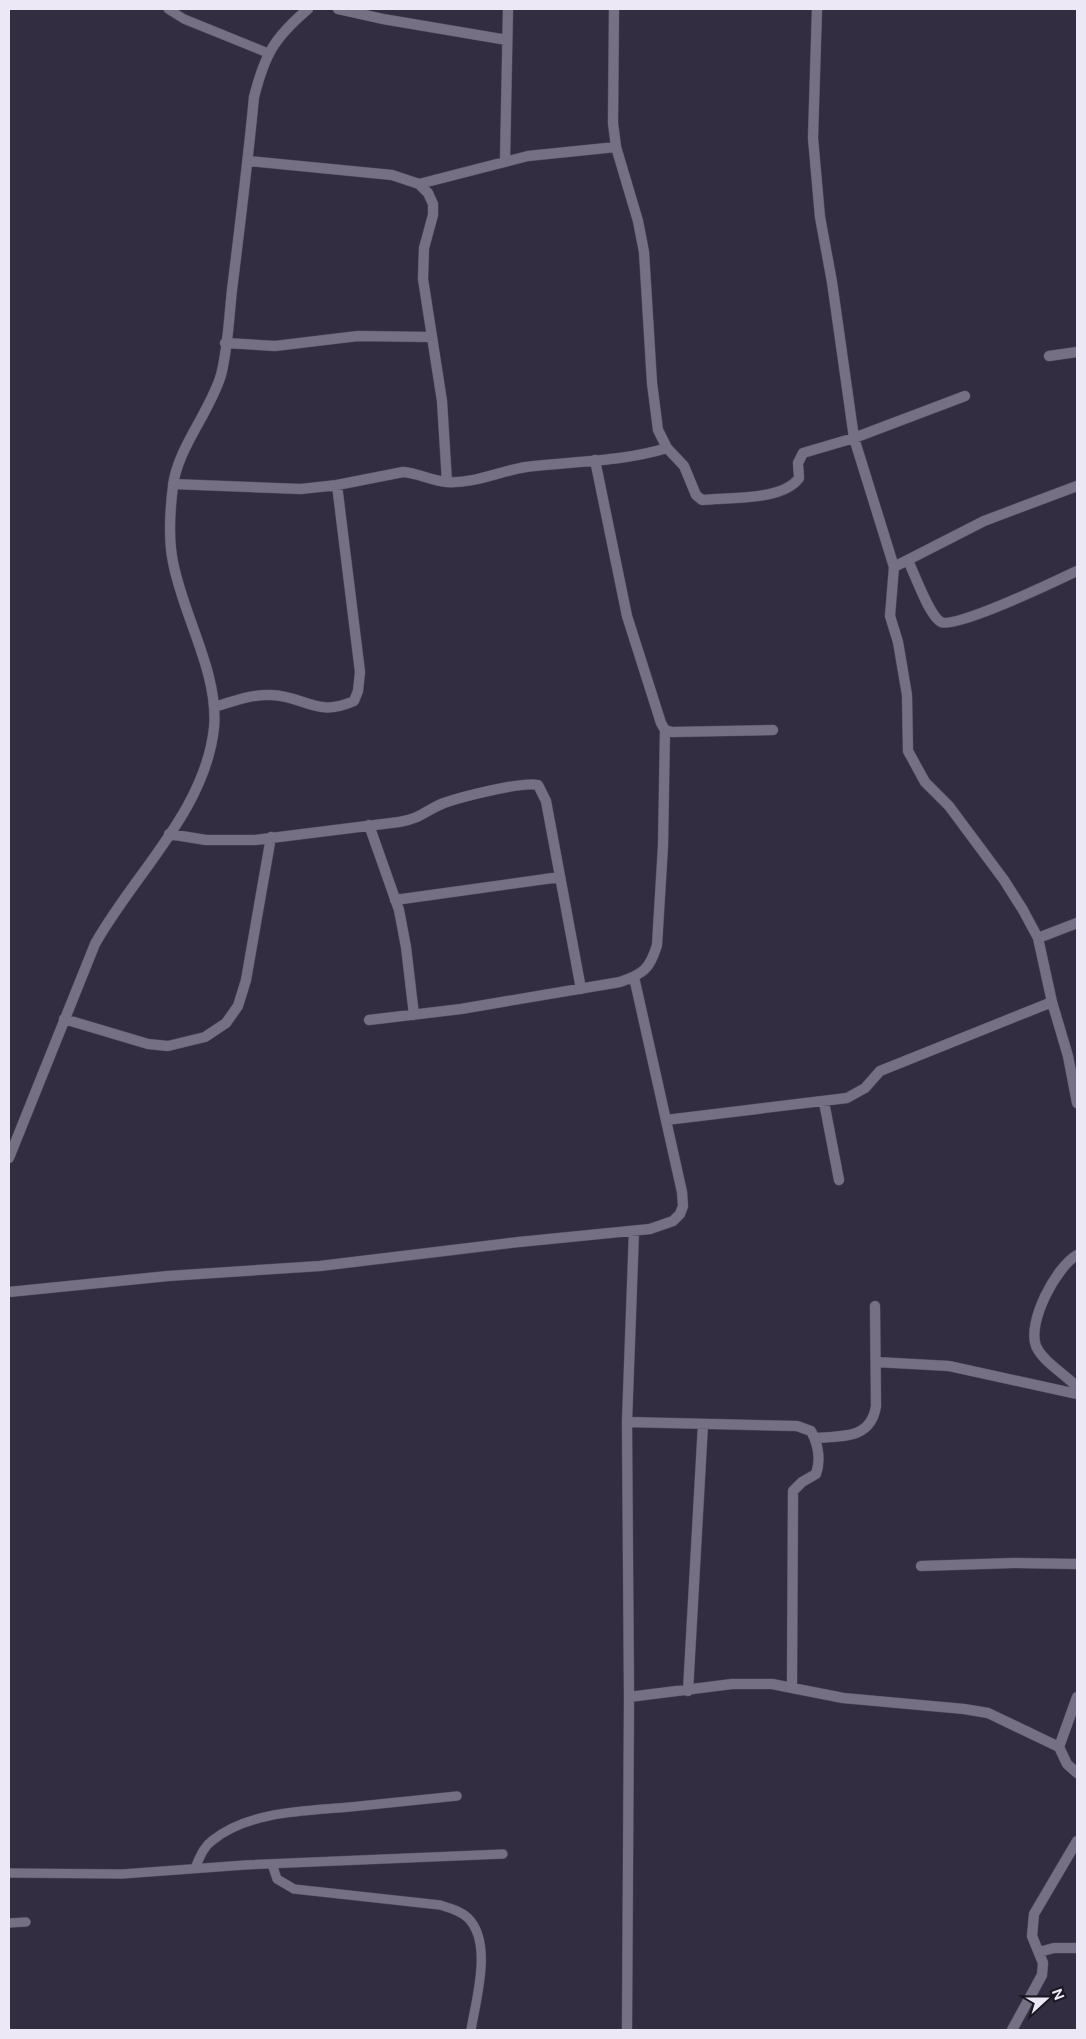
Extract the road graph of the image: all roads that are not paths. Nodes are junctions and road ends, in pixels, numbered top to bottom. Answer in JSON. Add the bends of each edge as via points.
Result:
{"nodes":[{"id":1,"x":168,"y":9,"type":"edge"},
{"id":2,"x":308,"y":9,"type":"edge"},
{"id":3,"x":338,"y":9,"type":"edge"},
{"id":4,"x":508,"y":9,"type":"edge"},
{"id":5,"x":614,"y":9,"type":"edge"},
{"id":6,"x":817,"y":9,"type":"edge"},
{"id":7,"x":507,"y":40,"type":"junction"},
{"id":8,"x":268,"y":53,"type":"junction"},
{"id":9,"x":616,"y":147,"type":"junction"},
{"id":10,"x":248,"y":161,"type":"junction"},
{"id":11,"x":505,"y":161,"type":"junction"},
{"id":12,"x":419,"y":184,"type":"junction"},
{"id":13,"x":430,"y":337,"type":"junction"},
{"id":14,"x":226,"y":343,"type":"junction"},
{"id":15,"x":1077,"y":352,"type":"edge"},
{"id":16,"x":1049,"y":356,"type":"dead end"},
{"id":17,"x":965,"y":396,"type":"dead end"},
{"id":18,"x":854,"y":438,"type":"junction"},
{"id":19,"x":666,"y":448,"type":"junction"},
{"id":20,"x":595,"y":460,"type":"junction"},
{"id":21,"x":447,"y":482,"type":"junction"},
{"id":22,"x":173,"y":484,"type":"junction"},
{"id":23,"x":338,"y":485,"type":"junction"},
{"id":24,"x":1077,"y":486,"type":"edge"},
{"id":25,"x":908,"y":561,"type":"junction"},
{"id":26,"x":894,"y":567,"type":"junction"},
{"id":27,"x":1077,"y":571,"type":"edge"},
{"id":28,"x":214,"y":707,"type":"junction"},
{"id":29,"x":665,"y":730,"type":"junction"},
{"id":30,"x":773,"y":730,"type":"dead end"},
{"id":31,"x":368,"y":826,"type":"junction"},
{"id":32,"x":169,"y":834,"type":"junction"},
{"id":33,"x":271,"y":838,"type":"junction"},
{"id":34,"x":560,"y":877,"type":"junction"},
{"id":35,"x":395,"y":900,"type":"junction"},
{"id":36,"x":1077,"y":923,"type":"edge"},
{"id":37,"x":1038,"y":938,"type":"junction"},
{"id":38,"x":634,"y":977,"type":"junction"},
{"id":39,"x":581,"y":989,"type":"junction"},
{"id":40,"x":1052,"y":1002,"type":"junction"},
{"id":41,"x":414,"y":1015,"type":"junction"},
{"id":42,"x":64,"y":1019,"type":"junction"},
{"id":43,"x":369,"y":1020,"type":"dead end"},
{"id":44,"x":824,"y":1102,"type":"junction"},
{"id":45,"x":1077,"y":1104,"type":"edge"},
{"id":46,"x":666,"y":1120,"type":"junction"},
{"id":47,"x":9,"y":1158,"type":"edge"},
{"id":48,"x":840,"y":1180,"type":"dead end"},
{"id":49,"x":634,"y":1231,"type":"junction"},
{"id":50,"x":1077,"y":1255,"type":"edge"},
{"id":51,"x":9,"y":1292,"type":"edge"},
{"id":52,"x":875,"y":1306,"type":"dead end"},
{"id":53,"x":876,"y":1362,"type":"junction"},
{"id":54,"x":1077,"y":1387,"type":"edge"},
{"id":55,"x":1077,"y":1394,"type":"edge"},
{"id":56,"x":627,"y":1422,"type":"junction"},
{"id":57,"x":703,"y":1424,"type":"junction"},
{"id":58,"x":815,"y":1438,"type":"junction"},
{"id":59,"x":1077,"y":1564,"type":"edge"},
{"id":60,"x":921,"y":1566,"type":"dead end"},
{"id":61,"x":792,"y":1686,"type":"junction"},
{"id":62,"x":688,"y":1691,"type":"junction"},
{"id":63,"x":1077,"y":1696,"type":"edge"},
{"id":64,"x":629,"y":1697,"type":"junction"},
{"id":65,"x":1059,"y":1747,"type":"junction"},
{"id":66,"x":1077,"y":1773,"type":"edge"},
{"id":67,"x":457,"y":1796,"type":"dead end"},
{"id":68,"x":1077,"y":1840,"type":"edge"},
{"id":69,"x":503,"y":1854,"type":"dead end"},
{"id":70,"x":272,"y":1864,"type":"junction"},
{"id":71,"x":195,"y":1868,"type":"junction"},
{"id":72,"x":9,"y":1873,"type":"edge"},
{"id":73,"x":26,"y":1922,"type":"dead end"},
{"id":74,"x":9,"y":1923,"type":"edge"},
{"id":75,"x":1077,"y":1948,"type":"edge"},
{"id":76,"x":1038,"y":1952,"type":"junction"},
{"id":77,"x":471,"y":2030,"type":"edge"},
{"id":78,"x":627,"y":2030,"type":"edge"},
{"id":79,"x":1012,"y":2030,"type":"edge"}],
"edges":[{"from":1,"to":8,"type":"lane"},
{"from":2,"to":8,"type":"street","via":[[278,37]]},
{"from":3,"to":7,"type":"street","via":[[383,20]]},
{"from":4,"to":7,"type":"street"},
{"from":5,"to":9,"type":"street","via":[[612,96]]},
{"from":6,"to":18,"type":"street","via":[[815,172]]},
{"from":7,"to":11,"type":"street"},
{"from":8,"to":10,"type":"street","via":[[254,97]]},
{"from":9,"to":11,"type":"street","via":[[562,151]]},
{"from":9,"to":19,"type":"street","via":[[644,252],[655,412]]},
{"from":10,"to":12,"type":"street","via":[[392,175]]},
{"from":10,"to":14,"type":"street"},
{"from":11,"to":12,"type":"street"},
{"from":12,"to":13,"type":"street","via":[[433,204],[432,224],[423,259]]},
{"from":13,"to":14,"type":"street","via":[[358,336],[275,346]]},
{"from":13,"to":21,"type":"street","via":[[442,401]]},
{"from":14,"to":22,"type":"street","via":[[215,391],[178,463]]},
{"from":15,"to":16,"type":"street"},
{"from":17,"to":18,"type":"street"},
{"from":18,"to":19,"type":"street","via":[[803,453],[798,463],[799,478],[794,485],[780,492],[702,500],[696,495],[684,466]]},
{"from":18,"to":26,"type":"street"},
{"from":19,"to":20,"type":"street","via":[[633,457]]},
{"from":20,"to":21,"type":"street","via":[[523,468]]},
{"from":20,"to":29,"type":"street","via":[[627,616]]},
{"from":21,"to":23,"type":"street","via":[[403,472]]},
{"from":22,"to":23,"type":"street","via":[[276,489]]},
{"from":22,"to":28,"type":"street","via":[[173,562]]},
{"from":23,"to":28,"type":"street","via":[[360,672],[354,701],[332,709],[308,706],[273,695],[258,695]]},
{"from":24,"to":25,"type":"street","via":[[984,521]]},
{"from":25,"to":26,"type":"street"},
{"from":25,"to":27,"type":"street","via":[[935,617],[945,624],[974,616]]},
{"from":26,"to":37,"type":"street","via":[[890,616],[907,695],[908,751],[925,782],[949,806],[1004,880]]},
{"from":28,"to":32,"type":"street","via":[[214,728],[204,766],[183,813]]},
{"from":29,"to":30,"type":"street"},
{"from":29,"to":38,"type":"street","via":[[657,945],[653,960]]},
{"from":31,"to":33,"type":"street"},
{"from":31,"to":34,"type":"street","via":[[417,819],[446,802],[521,785],[538,785],[546,801]]},
{"from":31,"to":35,"type":"street"},
{"from":32,"to":33,"type":"street","via":[[232,841]]},
{"from":32,"to":42,"type":"street","via":[[109,919],[95,944]]},
{"from":33,"to":42,"type":"street","via":[[246,980],[238,1006],[226,1023],[205,1037],[168,1046],[148,1044]]},
{"from":34,"to":35,"type":"street"},
{"from":34,"to":39,"type":"street"},
{"from":35,"to":41,"type":"street","via":[[406,947]]},
{"from":36,"to":37,"type":"street"},
{"from":37,"to":40,"type":"street"},
{"from":38,"to":39,"type":"street"},
{"from":38,"to":46,"type":"street"},
{"from":39,"to":41,"type":"street"},
{"from":40,"to":44,"type":"street","via":[[890,1066],[880,1071],[857,1094]]},
{"from":40,"to":45,"type":"street","via":[[1068,1056]]},
{"from":41,"to":43,"type":"street"},
{"from":42,"to":47,"type":"street"},
{"from":44,"to":46,"type":"street"},
{"from":44,"to":48,"type":"street"},
{"from":46,"to":49,"type":"street","via":[[683,1206],[674,1221],[650,1230]]},
{"from":49,"to":51,"type":"street","via":[[320,1266],[168,1276]]},
{"from":49,"to":56,"type":"street"},
{"from":50,"to":54,"type":"street","via":[[1052,1284],[1037,1318],[1034,1334],[1046,1359]]},
{"from":52,"to":53,"type":"street"},
{"from":53,"to":55,"type":"street","via":[[950,1366]]},
{"from":53,"to":58,"type":"street","via":[[876,1406],[869,1426],[848,1435]]},
{"from":56,"to":57,"type":"street"},
{"from":56,"to":64,"type":"street"},
{"from":57,"to":58,"type":"street","via":[[797,1426],[811,1431]]},
{"from":57,"to":62,"type":"street"},
{"from":58,"to":61,"type":"street","via":[[816,1474],[793,1491]]},
{"from":59,"to":60,"type":"street"},
{"from":61,"to":62,"type":"street","via":[[748,1683]]},
{"from":61,"to":65,"type":"street","via":[[843,1698],[964,1708],[988,1713]]},
{"from":62,"to":64,"type":"street"},
{"from":63,"to":65,"type":"street"},
{"from":64,"to":78,"type":"street"},
{"from":65,"to":66,"type":"street","via":[[1067,1764]]},
{"from":67,"to":71,"type":"lane","via":[[287,1813],[256,1820],[213,1840],[204,1848]]},
{"from":68,"to":76,"type":"street","via":[[1034,1914],[1032,1936]]},
{"from":69,"to":70,"type":"lane"},
{"from":70,"to":71,"type":"lane"},
{"from":70,"to":77,"type":"lane","via":[[277,1879],[294,1889],[440,1905],[467,1917],[475,1927],[481,1952]]},
{"from":71,"to":72,"type":"lane","via":[[122,1874]]},
{"from":73,"to":74,"type":"lane"},
{"from":75,"to":76,"type":"street"},
{"from":76,"to":79,"type":"street","via":[[1042,1975]]}]}
